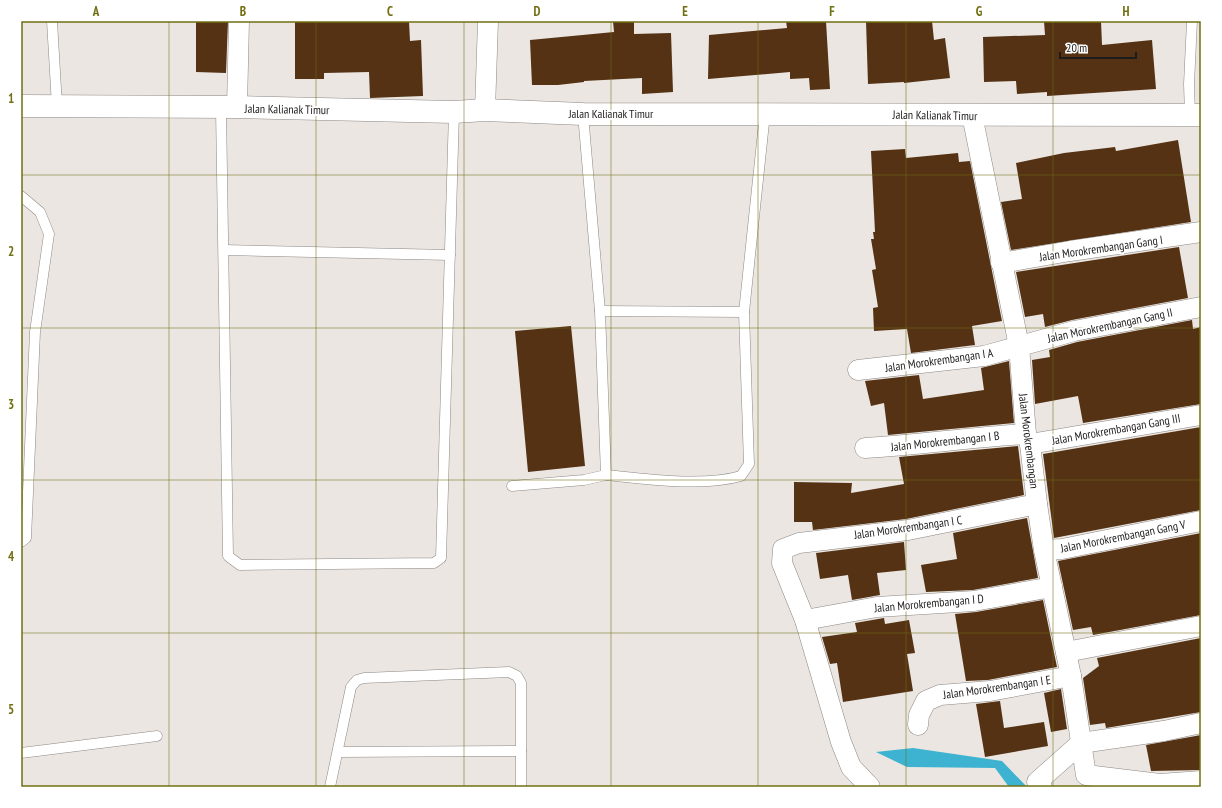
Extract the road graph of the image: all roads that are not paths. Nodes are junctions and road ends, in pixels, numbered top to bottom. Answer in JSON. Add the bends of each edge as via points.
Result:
{"nodes":[{"id":1,"x":52,"y":21,"type":"edge"},
{"id":2,"x":239,"y":21,"type":"edge"},
{"id":3,"x":488,"y":21,"type":"edge"},
{"id":4,"x":1192,"y":21,"type":"edge"},
{"id":5,"x":21,"y":106,"type":"edge"},
{"id":6,"x":57,"y":106,"type":"junction"},
{"id":7,"x":229,"y":108,"type":"junction"},
{"id":8,"x":485,"y":110,"type":"junction"},
{"id":9,"x":454,"y":112,"type":"junction"},
{"id":10,"x":765,"y":113,"type":"junction"},
{"id":11,"x":583,"y":114,"type":"junction"},
{"id":12,"x":972,"y":115,"type":"junction"},
{"id":13,"x":1195,"y":115,"type":"edge"},
{"id":14,"x":21,"y":196,"type":"edge"},
{"id":15,"x":1201,"y":232,"type":"edge"},
{"id":16,"x":224,"y":250,"type":"junction"},
{"id":17,"x":450,"y":255,"type":"junction"},
{"id":18,"x":1001,"y":263,"type":"junction"},
{"id":19,"x":1201,"y":307,"type":"edge"},
{"id":20,"x":600,"y":311,"type":"junction"},
{"id":21,"x":744,"y":312,"type":"junction"},
{"id":22,"x":1019,"y":346,"type":"junction"},
{"id":23,"x":858,"y":370,"type":"dead end"},
{"id":24,"x":1201,"y":414,"type":"edge"},
{"id":25,"x":1028,"y":439,"type":"junction"},
{"id":26,"x":865,"y":448,"type":"dead end"},
{"id":27,"x":606,"y":475,"type":"junction"},
{"id":28,"x":512,"y":486,"type":"dead end"},
{"id":29,"x":1037,"y":504,"type":"junction"},
{"id":30,"x":1201,"y":521,"type":"edge"},
{"id":31,"x":21,"y":542,"type":"edge"},
{"id":32,"x":1044,"y":550,"type":"junction"},
{"id":33,"x":1052,"y":587,"type":"junction"},
{"id":34,"x":805,"y":620,"type":"junction"},
{"id":35,"x":1201,"y":626,"type":"edge"},
{"id":36,"x":1066,"y":652,"type":"junction"},
{"id":37,"x":1071,"y":676,"type":"junction"},
{"id":38,"x":1201,"y":722,"type":"edge"},
{"id":39,"x":918,"y":725,"type":"dead end"},
{"id":40,"x":157,"y":736,"type":"dead end"},
{"id":41,"x":1082,"y":743,"type":"junction"},
{"id":42,"x":521,"y":751,"type":"junction"},
{"id":43,"x":338,"y":752,"type":"junction"},
{"id":44,"x":21,"y":753,"type":"edge"},
{"id":45,"x":1201,"y":781,"type":"edge"},
{"id":46,"x":1036,"y":785,"type":"edge"},
{"id":47,"x":330,"y":787,"type":"edge"},
{"id":48,"x":521,"y":787,"type":"edge"},
{"id":49,"x":870,"y":787,"type":"edge"}],
"edges":[{"from":1,"to":6,"type":"lane"},
{"from":2,"to":7,"type":"street"},
{"from":3,"to":8,"type":"street"},
{"from":4,"to":13,"type":"lane","via":[[1189,84]]},
{"from":5,"to":6,"type":"highway","name":"Jalan Kalianak Timur"},
{"from":6,"to":7,"type":"highway","name":"Jalan Kalianak Timur"},
{"from":7,"to":9,"type":"highway","name":"Jalan Kalianak Timur"},
{"from":7,"to":16,"type":"lane"},
{"from":8,"to":9,"type":"highway","name":"Jalan Kalianak Timur"},
{"from":8,"to":11,"type":"highway","name":"Jalan Kalianak Timur"},
{"from":9,"to":17,"type":"lane"},
{"from":10,"to":11,"type":"highway","name":"Jalan Kalianak Timur"},
{"from":10,"to":12,"type":"highway","name":"Jalan Kalianak Timur"},
{"from":10,"to":21,"type":"lane"},
{"from":11,"to":20,"type":"lane"},
{"from":12,"to":13,"type":"highway","name":"Jalan Kalianak Timur"},
{"from":12,"to":18,"type":"street","name":"Jalan Morokrembangan"},
{"from":14,"to":31,"type":"lane","via":[[40,212],[49,234],[35,332],[26,538]]},
{"from":15,"to":18,"type":"street","name":"Jalan Morokrembangan Gang I"},
{"from":16,"to":17,"type":"lane"},
{"from":16,"to":17,"type":"lane","via":[[228,556],[240,565],[434,563],[441,558]]},
{"from":18,"to":22,"type":"street","name":"Jalan Morokrembangan"},
{"from":19,"to":22,"type":"street","name":"Jalan Morokrembangan Gang II","via":[[1074,331]]},
{"from":20,"to":21,"type":"lane"},
{"from":20,"to":27,"type":"lane"},
{"from":21,"to":27,"type":"lane","via":[[749,464],[741,476],[726,480],[657,480]]},
{"from":22,"to":23,"type":"street","name":"Jalan Morokrembangan I A","via":[[984,356]]},
{"from":22,"to":25,"type":"street","name":"Jalan Morokrembangan"},
{"from":24,"to":25,"type":"street","name":"Jalan Morokrembangan Gang III"},
{"from":25,"to":26,"type":"street","name":"Jalan Morokrembangan I B","via":[[974,437],[911,446]]},
{"from":25,"to":29,"type":"street","name":"Jalan Morokrembangan"},
{"from":27,"to":28,"type":"lane","via":[[584,480]]},
{"from":29,"to":32,"type":"street","name":"Jalan Morokrembangan"},
{"from":29,"to":34,"type":"street","name":"Jalan Morokrembangan I C","via":[[908,530],[800,543],[787,547],[783,549],[782,562]]},
{"from":30,"to":32,"type":"street","name":"Jalan Morokrembangan Gang V"},
{"from":32,"to":33,"type":"street","name":"Jalan Morokrembangan"},
{"from":33,"to":34,"type":"street","name":"Jalan Morokrembangan I D","via":[[974,600],[877,607]]},
{"from":33,"to":36,"type":"street","name":"Jalan Morokrembangan"},
{"from":34,"to":49,"type":"street","via":[[840,742],[851,766]]},
{"from":35,"to":36,"type":"street"},
{"from":36,"to":37,"type":"street","name":"Jalan Morokrembangan"},
{"from":37,"to":39,"type":"street","name":"Jalan Morokrembangan I E","via":[[990,691],[940,695],[926,701],[919,715]]},
{"from":37,"to":41,"type":"street","name":"Jalan Morokrembangan"},
{"from":38,"to":41,"type":"street","via":[[1164,731]]},
{"from":40,"to":44,"type":"lane"},
{"from":41,"to":45,"type":"street","name":"Jalan Morokrembangan","via":[[1086,775],[1160,784]]},
{"from":41,"to":46,"type":"street"},
{"from":42,"to":43,"type":"lane"},
{"from":42,"to":43,"type":"lane","via":[[521,683],[517,676],[509,672],[357,680],[352,687]]},
{"from":42,"to":48,"type":"lane"},
{"from":43,"to":47,"type":"lane"}]}
